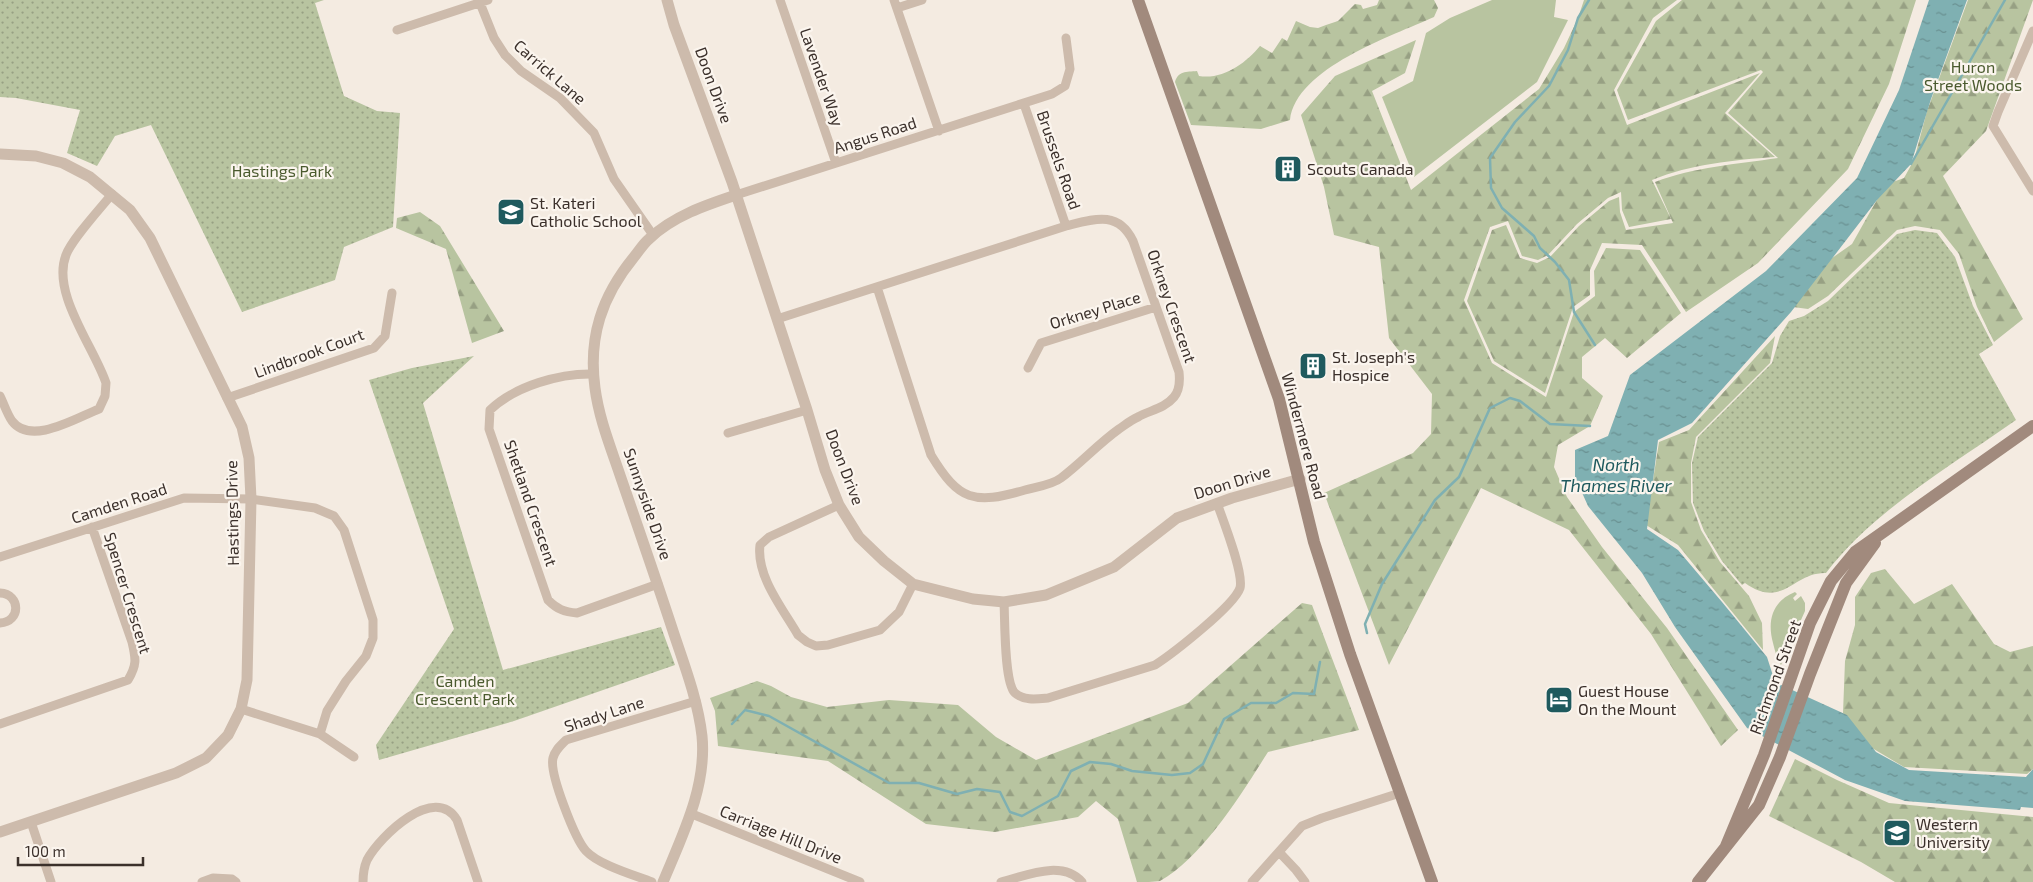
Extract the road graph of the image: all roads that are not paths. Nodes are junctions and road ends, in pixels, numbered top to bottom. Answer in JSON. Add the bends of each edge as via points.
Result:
{"nodes":[{"id":1,"x":667,"y":0,"type":"edge"},
{"id":2,"x":780,"y":0,"type":"edge"},
{"id":3,"x":922,"y":0,"type":"edge"},
{"id":4,"x":1138,"y":0,"type":"edge"},
{"id":5,"x":484,"y":1,"type":"edge"},
{"id":6,"x":895,"y":4,"type":"edge"},
{"id":7,"x":397,"y":30,"type":"dead end"},
{"id":8,"x":2033,"y":31,"type":"edge"},
{"id":9,"x":1066,"y":38,"type":"dead end"},
{"id":10,"x":1024,"y":104,"type":"junction"},
{"id":11,"x":939,"y":131,"type":"junction"},
{"id":12,"x":0,"y":154,"type":"edge"},
{"id":13,"x":836,"y":163,"type":"junction"},
{"id":14,"x":2033,"y":191,"type":"edge"},
{"id":15,"x":112,"y":194,"type":"junction"},
{"id":16,"x":736,"y":195,"type":"junction"},
{"id":17,"x":1066,"y":226,"type":"junction"},
{"id":18,"x":654,"y":236,"type":"junction"},
{"id":19,"x":877,"y":287,"type":"junction"},
{"id":20,"x":392,"y":293,"type":"dead end"},
{"id":21,"x":1156,"y":307,"type":"junction"},
{"id":22,"x":778,"y":319,"type":"junction"},
{"id":23,"x":1028,"y":368,"type":"dead end"},
{"id":24,"x":594,"y":374,"type":"junction"},
{"id":25,"x":0,"y":396,"type":"edge"},
{"id":26,"x":227,"y":398,"type":"junction"},
{"id":27,"x":807,"y":410,"type":"junction"},
{"id":28,"x":2033,"y":426,"type":"edge"},
{"id":29,"x":728,"y":433,"type":"dead end"},
{"id":30,"x":1300,"y":479,"type":"junction"},
{"id":31,"x":250,"y":499,"type":"junction"},
{"id":32,"x":1217,"y":503,"type":"junction"},
{"id":33,"x":839,"y":505,"type":"junction"},
{"id":34,"x":92,"y":527,"type":"junction"},
{"id":35,"x":1879,"y":537,"type":"junction"},
{"id":36,"x":0,"y":557,"type":"edge"},
{"id":37,"x":658,"y":584,"type":"junction"},
{"id":38,"x":914,"y":584,"type":"junction"},
{"id":39,"x":0,"y":593,"type":"edge"},
{"id":40,"x":1004,"y":602,"type":"junction"},
{"id":41,"x":0,"y":623,"type":"edge"},
{"id":42,"x":696,"y":701,"type":"junction"},
{"id":43,"x":241,"y":709,"type":"junction"},
{"id":44,"x":0,"y":724,"type":"edge"},
{"id":45,"x":320,"y":734,"type":"junction"},
{"id":46,"x":354,"y":758,"type":"dead end"},
{"id":47,"x":1400,"y":793,"type":"junction"},
{"id":48,"x":692,"y":814,"type":"junction"},
{"id":49,"x":31,"y":822,"type":"junction"},
{"id":50,"x":0,"y":832,"type":"edge"},
{"id":51,"x":1726,"y":846,"type":"junction"},
{"id":52,"x":1279,"y":852,"type":"junction"},
{"id":53,"x":51,"y":882,"type":"edge"},
{"id":54,"x":202,"y":882,"type":"edge"},
{"id":55,"x":236,"y":882,"type":"edge"},
{"id":56,"x":363,"y":882,"type":"edge"},
{"id":57,"x":478,"y":882,"type":"edge"},
{"id":58,"x":652,"y":882,"type":"edge"},
{"id":59,"x":663,"y":882,"type":"edge"},
{"id":60,"x":860,"y":882,"type":"edge"},
{"id":61,"x":1001,"y":882,"type":"edge"},
{"id":62,"x":1082,"y":882,"type":"edge"},
{"id":63,"x":1252,"y":882,"type":"edge"},
{"id":64,"x":1305,"y":882,"type":"edge"},
{"id":65,"x":1432,"y":882,"type":"edge"},
{"id":66,"x":1698,"y":882,"type":"edge"}],
"edges":[{"from":1,"to":16,"type":"street","name":"Doon Drive"},
{"from":2,"to":13,"type":"street","name":"Lavender Way"},
{"from":3,"to":6,"type":"street"},
{"from":4,"to":30,"type":"main road","name":"Windermere Road","via":[[1279,399]]},
{"from":5,"to":7,"type":"street"},
{"from":5,"to":18,"type":"street","name":"Carrick Lane","via":[[494,38],[505,55],[521,71],[560,98],[594,133],[614,179]]},
{"from":6,"to":11,"type":"street"},
{"from":8,"to":14,"type":"street","via":[[1994,126]]},
{"from":9,"to":10,"type":"street","name":"Angus Road","via":[[1070,69],[1065,86]]},
{"from":10,"to":11,"type":"street","name":"Angus Road"},
{"from":10,"to":17,"type":"street","name":"Brussels Road"},
{"from":11,"to":13,"type":"street","name":"Angus Road"},
{"from":12,"to":15,"type":"street","name":"Hastings Drive","via":[[36,156],[63,163],[90,177]]},
{"from":13,"to":16,"type":"street","name":"Angus Road"},
{"from":15,"to":25,"type":"street","via":[[66,254],[61,275],[66,297],[106,383],[99,409],[43,432],[27,432],[12,422]]},
{"from":15,"to":26,"type":"street","name":"Hastings Drive","via":[[130,210],[150,238]]},
{"from":16,"to":18,"type":"street","name":"Sunnyside Drive","via":[[679,218]]},
{"from":16,"to":22,"type":"street","name":"Doon Drive"},
{"from":17,"to":19,"type":"street","name":"Orkney Crescent"},
{"from":17,"to":21,"type":"street","name":"Orkney Crescent","via":[[1105,219],[1117,221],[1128,230]]},
{"from":18,"to":24,"type":"street","name":"Sunnyside Drive","via":[[610,290],[599,320]]},
{"from":19,"to":21,"type":"street","name":"Orkney Crescent","via":[[931,455],[952,484],[965,494],[980,499],[997,498],[1059,480],[1118,429],[1176,396],[1179,372]]},
{"from":19,"to":22,"type":"street","name":"Orkney Crescent"},
{"from":20,"to":26,"type":"street","name":"Lindbrook Court","via":[[385,336],[374,348]]},
{"from":21,"to":23,"type":"street","name":"Orkney Place","via":[[1041,343]]},
{"from":22,"to":27,"type":"street","name":"Doon Drive"},
{"from":24,"to":37,"type":"street","name":"Sunnyside Drive","via":[[602,421]]},
{"from":24,"to":37,"type":"street","name":"Shetland Crescent","via":[[558,376],[500,400],[490,410],[489,429],[548,600],[555,607],[565,612],[577,612]]},
{"from":26,"to":31,"type":"street","name":"Hastings Drive","via":[[242,427],[249,458]]},
{"from":27,"to":29,"type":"street"},
{"from":27,"to":33,"type":"street","name":"Doon Drive"},
{"from":28,"to":35,"type":"main road","name":"Richmond Street"},
{"from":30,"to":32,"type":"street","name":"Doon Drive"},
{"from":30,"to":47,"type":"main road","name":"Windermere Road","via":[[1314,542]]},
{"from":31,"to":34,"type":"street","name":"Camden Road","via":[[184,498]]},
{"from":31,"to":43,"type":"street","name":"Hastings Drive","via":[[247,680]]},
{"from":31,"to":45,"type":"street","name":"Camden Road","via":[[316,508],[334,516],[344,530],[373,620],[373,638],[366,656],[327,711]]},
{"from":32,"to":40,"type":"street","name":"Doon Drive","via":[[1177,518],[1114,567],[1046,595]]},
{"from":32,"to":40,"type":"street","via":[[1236,561],[1240,588],[1230,603],[1155,665],[1048,698],[1021,697],[1013,691],[1008,675]]},
{"from":33,"to":38,"type":"street","name":"Doon Drive","via":[[859,537]]},
{"from":33,"to":38,"type":"street","via":[[769,537],[760,545],[761,571],[798,635],[816,646],[880,630],[899,612]]},
{"from":34,"to":36,"type":"street","name":"Camden Road"},
{"from":34,"to":44,"type":"street","name":"Spencer Crescent","via":[[132,642],[135,669],[128,680]]},
{"from":35,"to":51,"type":"main road","name":"Richmond Street","via":[[1846,583],[1759,805]]},
{"from":35,"to":51,"type":"main road","name":"Richmond Street","via":[[1855,552],[1831,582],[1810,624],[1764,755]]},
{"from":37,"to":42,"type":"street","name":"Sunnyside Drive"},
{"from":38,"to":40,"type":"street","name":"Doon Drive","via":[[974,599]]},
{"from":39,"to":41,"type":"street","via":[[9,596],[16,607],[11,620]]},
{"from":42,"to":48,"type":"street","name":"Sunnyside Drive","via":[[702,755]]},
{"from":42,"to":58,"type":"street","name":"Shady Lane","via":[[566,740],[552,759],[553,774],[575,835],[587,852]]},
{"from":43,"to":45,"type":"street"},
{"from":43,"to":49,"type":"street","name":"Hastings Drive","via":[[228,735],[206,758],[176,773]]},
{"from":45,"to":46,"type":"street"},
{"from":47,"to":52,"type":"street","via":[[1302,826]]},
{"from":47,"to":65,"type":"main road","name":"Windermere Road"},
{"from":48,"to":59,"type":"street","name":"Sunnyside Drive"},
{"from":48,"to":60,"type":"street","name":"Carriage Hill Drive"},
{"from":49,"to":50,"type":"street","name":"Hastings Drive"},
{"from":49,"to":53,"type":"street"},
{"from":51,"to":66,"type":"main road","name":"Richmond Street"},
{"from":52,"to":63,"type":"street"},
{"from":52,"to":64,"type":"street"},
{"from":54,"to":55,"type":"street","via":[[213,878],[232,878]]},
{"from":56,"to":57,"type":"street","via":[[367,860],[391,830],[410,815],[444,807],[457,820]]},
{"from":61,"to":62,"type":"street","via":[[1046,870],[1067,872]]}]}
